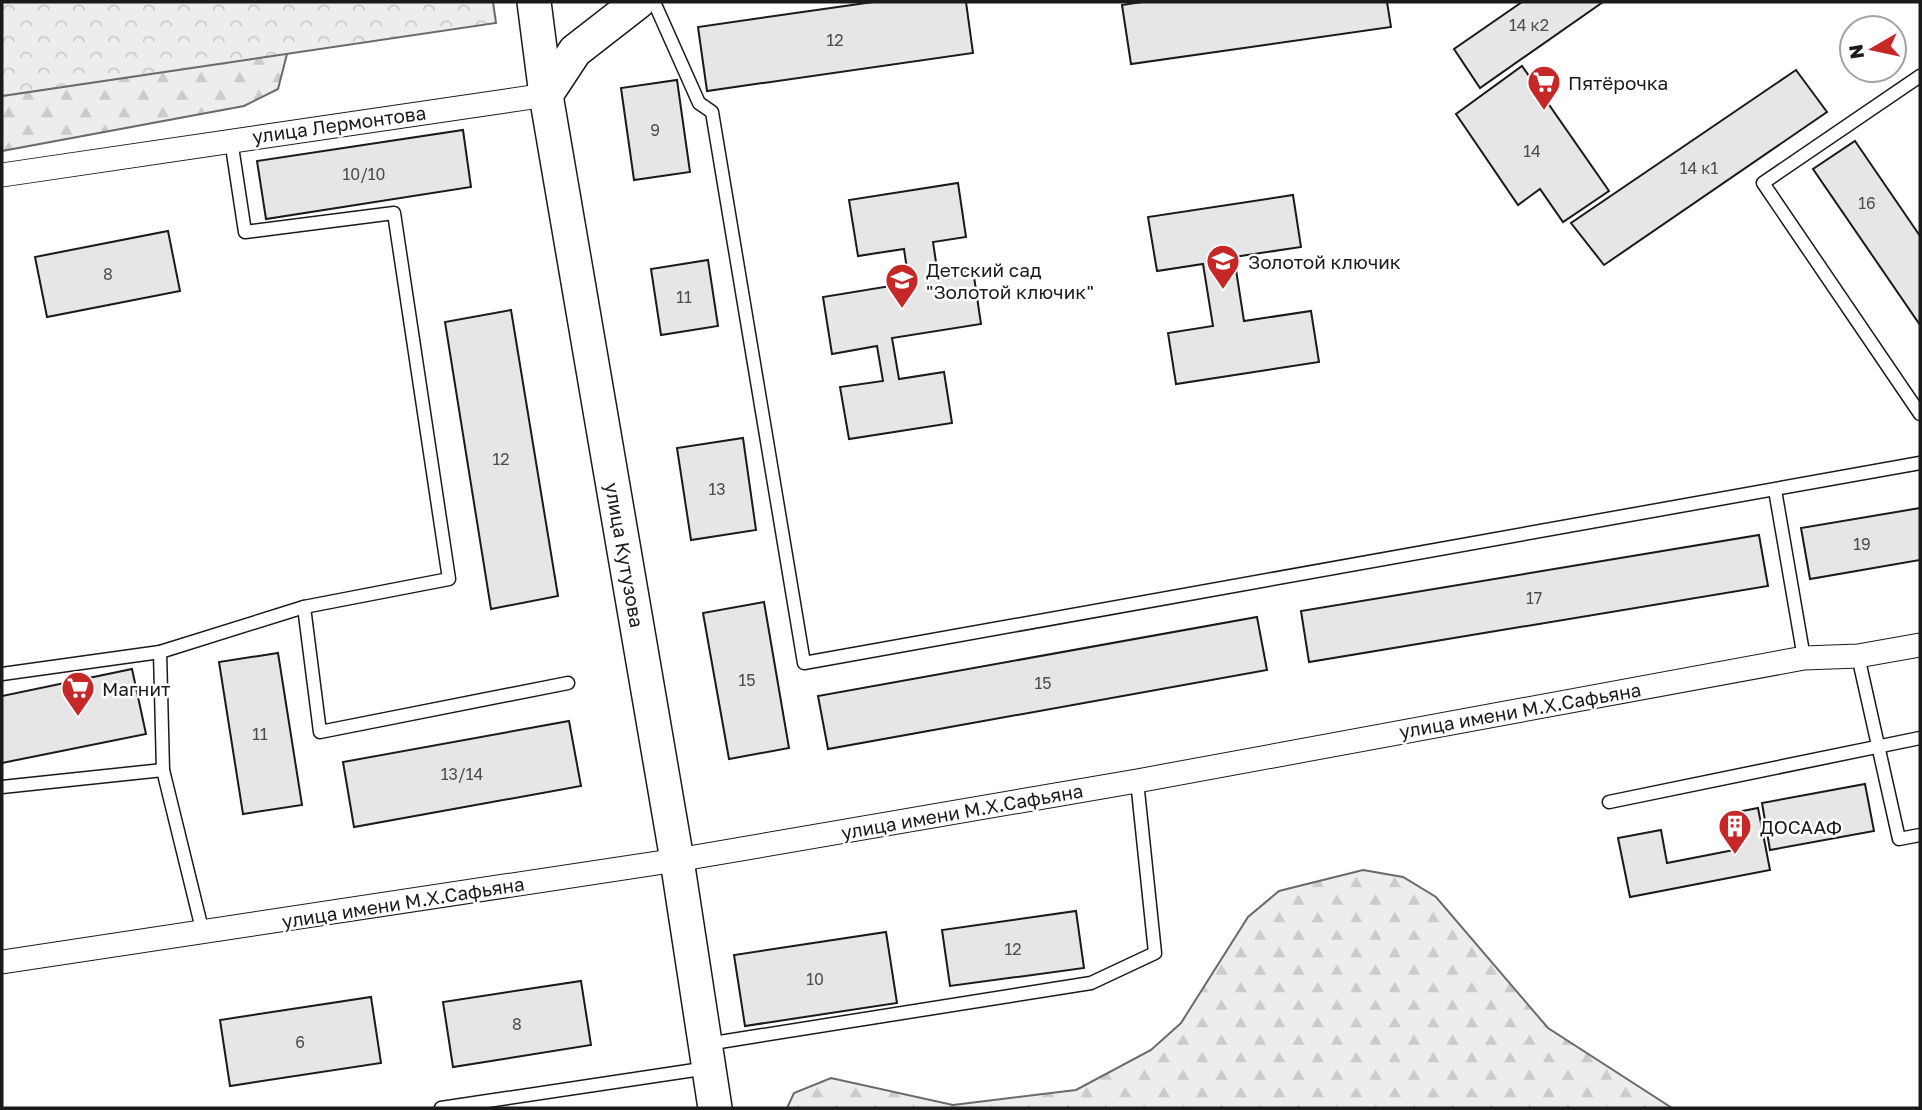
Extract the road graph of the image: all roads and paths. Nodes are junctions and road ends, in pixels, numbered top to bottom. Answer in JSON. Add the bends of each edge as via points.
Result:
{"nodes":[{"id":1,"x":534,"y":2,"type":"edge"},
{"id":2,"x":638,"y":2,"type":"edge"},
{"id":3,"x":654,"y":2,"type":"edge"},
{"id":4,"x":1920,"y":76,"type":"edge"},
{"id":5,"x":546,"y":95,"type":"junction"},
{"id":6,"x":231,"y":140,"type":"junction"},
{"id":7,"x":2,"y":175,"type":"edge"},
{"id":8,"x":1920,"y":414,"type":"edge"},
{"id":9,"x":1920,"y":463,"type":"edge"},
{"id":10,"x":1775,"y":489,"type":"junction"},
{"id":11,"x":304,"y":607,"type":"junction"},
{"id":12,"x":1920,"y":645,"type":"edge"},
{"id":13,"x":160,"y":652,"type":"junction"},
{"id":14,"x":1858,"y":656,"type":"junction"},
{"id":15,"x":1804,"y":658,"type":"junction"},
{"id":16,"x":2,"y":674,"type":"edge"},
{"id":17,"x":568,"y":683,"type":"dead end"},
{"id":18,"x":1920,"y":738,"type":"edge"},
{"id":19,"x":1879,"y":745,"type":"junction"},
{"id":20,"x":163,"y":770,"type":"junction"},
{"id":21,"x":1137,"y":780,"type":"junction"},
{"id":22,"x":2,"y":787,"type":"edge"},
{"id":23,"x":1609,"y":803,"type":"dead end"},
{"id":24,"x":1920,"y":835,"type":"edge"},
{"id":25,"x":677,"y":860,"type":"junction"},
{"id":26,"x":203,"y":933,"type":"junction"},
{"id":27,"x":2,"y":962,"type":"edge"},
{"id":28,"x":706,"y":1056,"type":"junction"},
{"id":29,"x":519,"y":1102,"type":"edge"},
{"id":30,"x":441,"y":1108,"type":"edge"},
{"id":31,"x":715,"y":1108,"type":"edge"}],
"edges":[{"from":1,"to":5,"type":"street","name":"улица Кутузова"},
{"from":2,"to":5,"type":"street","via":[[575,51]]},
{"from":3,"to":10,"type":"lane","via":[[699,103],[712,112],[804,663]]},
{"from":4,"to":8,"type":"lane","via":[[1763,183]]},
{"from":5,"to":6,"type":"street","name":"улица Лермонтова"},
{"from":5,"to":25,"type":"street","name":"улица Кутузова"},
{"from":6,"to":7,"type":"street","name":"улица Лермонтова"},
{"from":6,"to":11,"type":"lane","via":[[244,232],[394,213],[449,579]]},
{"from":9,"to":10,"type":"lane"},
{"from":10,"to":15,"type":"lane"},
{"from":11,"to":13,"type":"lane"},
{"from":11,"to":17,"type":"lane","via":[[320,732]]},
{"from":12,"to":14,"type":"street","name":"улица имени М.Х.Сафьяна"},
{"from":13,"to":16,"type":"lane"},
{"from":13,"to":20,"type":"lane"},
{"from":14,"to":15,"type":"street","name":"улица имени М.Х.Сафьяна"},
{"from":14,"to":19,"type":"lane"},
{"from":15,"to":21,"type":"street","name":"улица имени М.Х.Сафьяна"},
{"from":18,"to":19,"type":"lane"},
{"from":19,"to":23,"type":"lane"},
{"from":19,"to":24,"type":"lane","via":[[1899,839]]},
{"from":20,"to":22,"type":"lane"},
{"from":20,"to":26,"type":"lane"},
{"from":21,"to":25,"type":"street","name":"улица имени М.Х.Сафьяна"},
{"from":21,"to":28,"type":"lane","via":[[1155,953],[1091,983]]},
{"from":25,"to":26,"type":"street","name":"улица имени М.Х.Сафьяна"},
{"from":25,"to":28,"type":"street","name":"улица Кутузова"},
{"from":26,"to":27,"type":"street","name":"улица имени М.Х.Сафьяна"},
{"from":28,"to":29,"type":"lane"},
{"from":28,"to":31,"type":"street","name":"улица Кутузова"},
{"from":29,"to":30,"type":"lane"}]}
